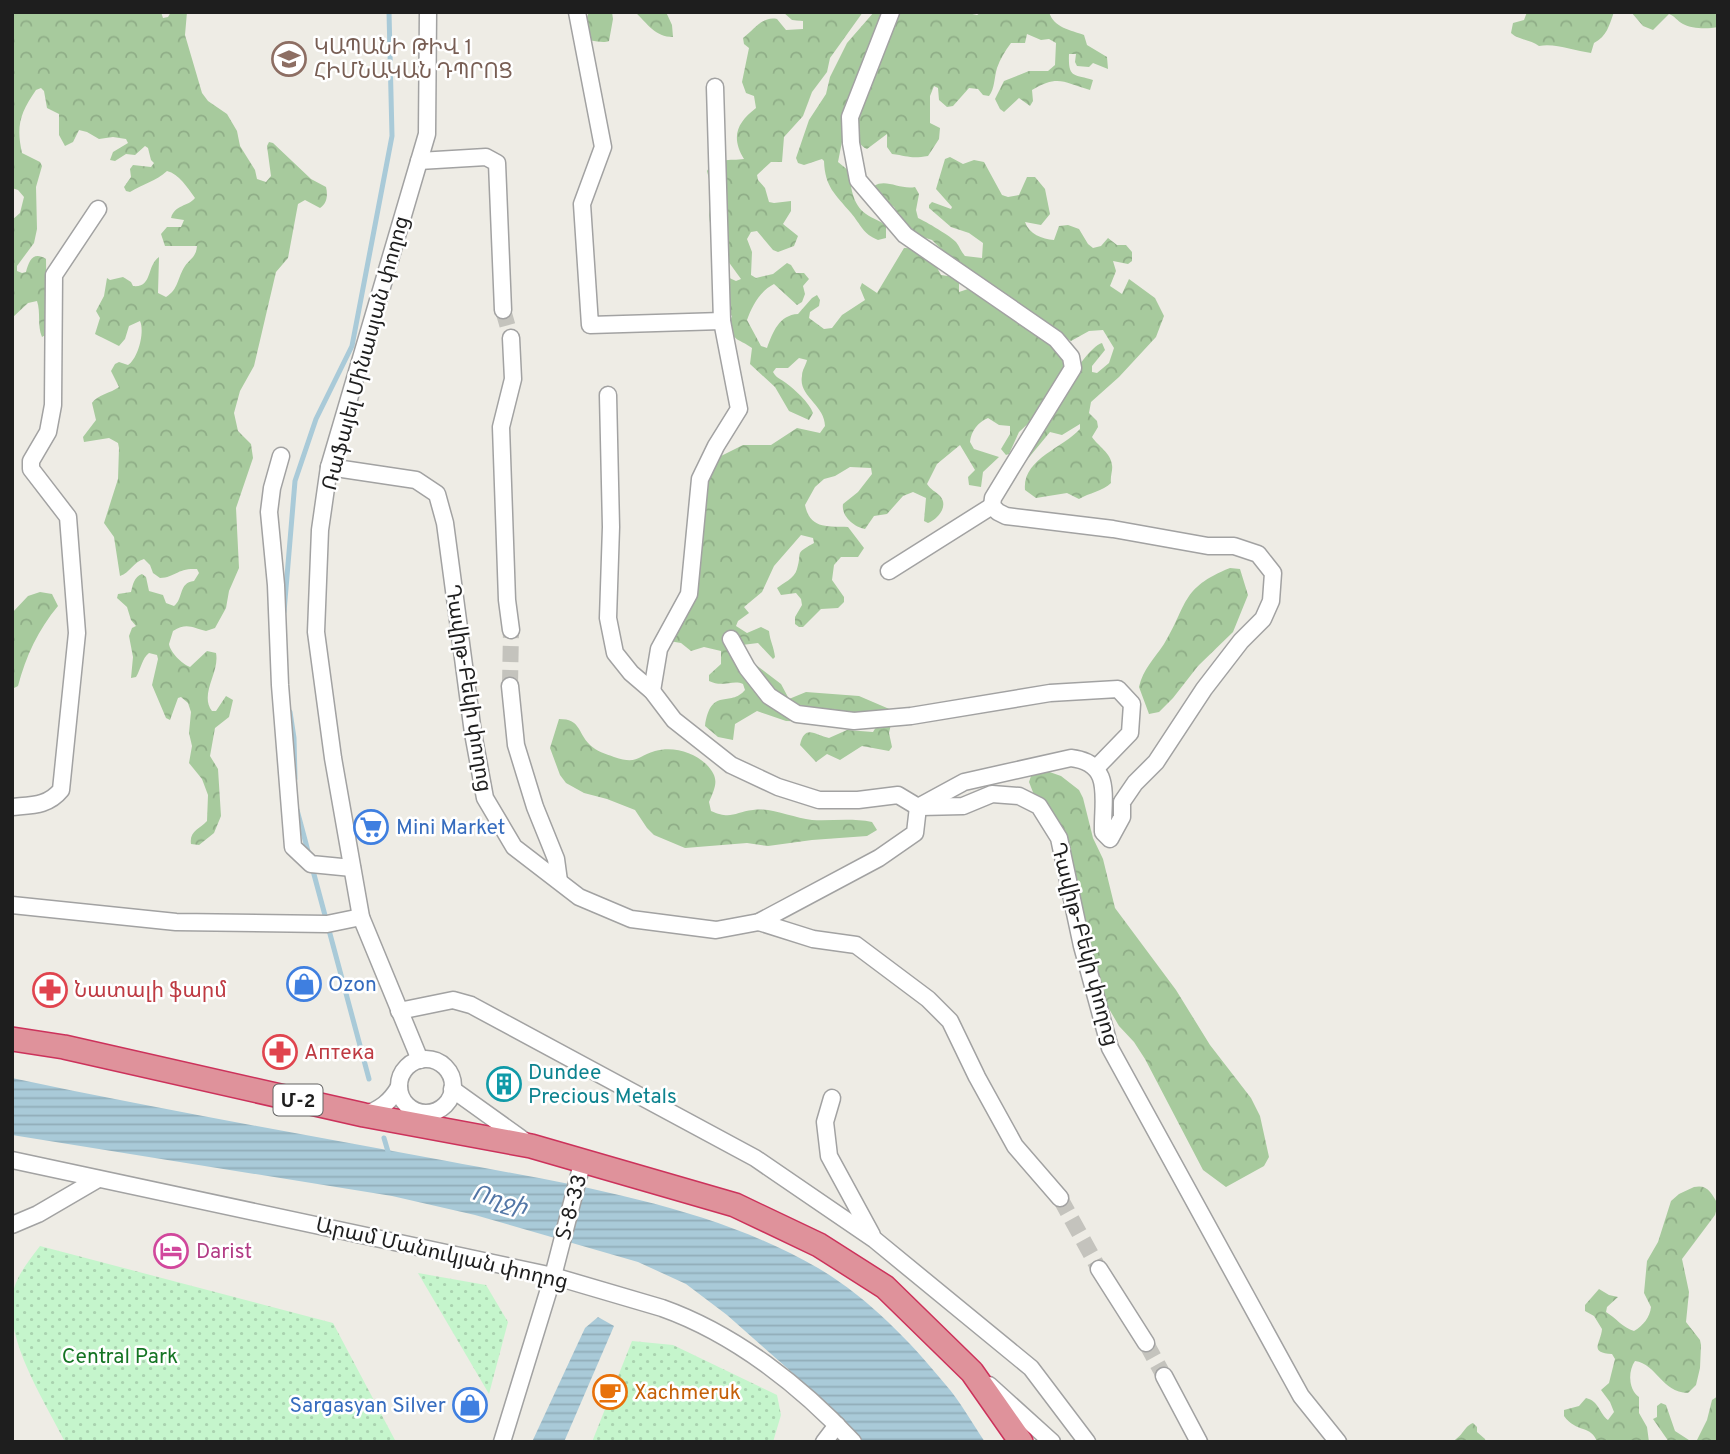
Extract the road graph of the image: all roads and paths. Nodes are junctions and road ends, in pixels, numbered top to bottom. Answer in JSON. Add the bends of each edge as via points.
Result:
{"nodes":[{"id":1,"x":428,"y":12,"type":"edge"},
{"id":2,"x":578,"y":12,"type":"edge"},
{"id":3,"x":891,"y":12,"type":"edge"},
{"id":4,"x":715,"y":87,"type":"dead end"},
{"id":5,"x":419,"y":161,"type":"junction"},
{"id":6,"x":97,"y":209,"type":"dead end"},
{"id":7,"x":503,"y":310,"type":"tunnel mouth"},
{"id":8,"x":722,"y":321,"type":"junction"},
{"id":9,"x":511,"y":338,"type":"tunnel mouth"},
{"id":10,"x":608,"y":395,"type":"dead end"},
{"id":11,"x":281,"y":456,"type":"dead end"},
{"id":12,"x":329,"y":467,"type":"junction"},
{"id":13,"x":992,"y":506,"type":"junction"},
{"id":14,"x":889,"y":571,"type":"dead end"},
{"id":15,"x":511,"y":630,"type":"tunnel mouth"},
{"id":16,"x":731,"y":639,"type":"dead end"},
{"id":17,"x":510,"y":687,"type":"tunnel mouth"},
{"id":18,"x":652,"y":691,"type":"junction"},
{"id":19,"x":1097,"y":767,"type":"junction"},
{"id":20,"x":12,"y":807,"type":"edge"},
{"id":21,"x":918,"y":807,"type":"junction"},
{"id":22,"x":352,"y":868,"type":"junction"},
{"id":23,"x":559,"y":881,"type":"junction"},
{"id":24,"x":12,"y":905,"type":"edge"},
{"id":25,"x":361,"y":917,"type":"junction"},
{"id":26,"x":759,"y":922,"type":"junction"},
{"id":27,"x":400,"y":1011,"type":"junction"},
{"id":28,"x":12,"y":1039,"type":"edge"},
{"id":29,"x":420,"y":1060,"type":"junction"},
{"id":30,"x":399,"y":1087,"type":"junction"},
{"id":31,"x":453,"y":1089,"type":"junction"},
{"id":32,"x":832,"y":1098,"type":"dead end"},
{"id":33,"x":364,"y":1115,"type":"junction"},
{"id":34,"x":531,"y":1146,"type":"junction"},
{"id":35,"x":12,"y":1160,"type":"edge"},
{"id":36,"x":581,"y":1168,"type":"junction"},
{"id":37,"x":99,"y":1179,"type":"junction"},
{"id":38,"x":1060,"y":1198,"type":"tunnel mouth"},
{"id":39,"x":12,"y":1225,"type":"edge"},
{"id":40,"x":875,"y":1240,"type":"junction"},
{"id":41,"x":1099,"y":1269,"type":"tunnel mouth"},
{"id":42,"x":553,"y":1276,"type":"junction"},
{"id":43,"x":1146,"y":1343,"type":"tunnel mouth"},
{"id":44,"x":972,"y":1371,"type":"junction"},
{"id":45,"x":1164,"y":1376,"type":"tunnel mouth"},
{"id":46,"x":837,"y":1425,"type":"junction"},
{"id":47,"x":502,"y":1442,"type":"edge"},
{"id":48,"x":824,"y":1442,"type":"edge"},
{"id":49,"x":853,"y":1442,"type":"edge"},
{"id":50,"x":1021,"y":1442,"type":"edge"},
{"id":51,"x":1052,"y":1442,"type":"edge"},
{"id":52,"x":1087,"y":1442,"type":"edge"},
{"id":53,"x":1199,"y":1442,"type":"edge"},
{"id":54,"x":1338,"y":1442,"type":"edge"}],
"edges":[{"from":1,"to":5,"type":"street","name":"Ռաֆայել Մինասյան փողոց","via":[[427,134]]},
{"from":2,"to":8,"type":"street","via":[[603,147],[582,204],[590,325]]},
{"from":3,"to":13,"type":"street","via":[[850,117],[858,180],[905,235],[1056,339],[1071,357],[1073,368]]},
{"from":4,"to":8,"type":"street"},
{"from":5,"to":7,"type":"street","via":[[486,157],[497,163]]},
{"from":5,"to":12,"type":"street","name":"Ռաֆայել Մինասյան փողոց"},
{"from":6,"to":20,"type":"street","via":[[54,275],[53,405],[48,432],[31,461],[31,469],[68,517],[77,633],[61,790],[54,799]]},
{"from":8,"to":18,"type":"street","via":[[738,409],[700,479],[689,594],[659,649]]},
{"from":9,"to":15,"type":"street","via":[[513,379],[501,427]]},
{"from":10,"to":18,"type":"street","via":[[608,618],[615,653]]},
{"from":11,"to":22,"type":"street","via":[[269,512],[293,847],[311,864]]},
{"from":12,"to":22,"type":"street","name":"Ռաֆայել Մինասյան փողոց","via":[[320,530],[316,632]]},
{"from":12,"to":23,"type":"street","name":"Դավիթ-Բեկի փողոց","via":[[416,480],[437,494],[485,798],[513,847]]},
{"from":13,"to":14,"type":"street"},
{"from":13,"to":19,"type":"street","via":[[1006,516],[1234,546],[1258,554],[1273,573],[1271,601],[1263,619],[1241,641],[1156,762],[1135,783],[1122,802],[1122,817],[1110,839],[1103,832],[1104,786]]},
{"from":16,"to":19,"type":"street","via":[[769,696],[797,714],[854,721],[1050,693],[1118,689],[1132,704],[1130,733]]},
{"from":17,"to":23,"type":"street","via":[[516,745],[556,859]]},
{"from":18,"to":21,"type":"street","via":[[674,720],[731,765],[778,787],[819,800],[898,795]]},
{"from":19,"to":21,"type":"street","via":[[1085,759],[1070,758],[1021,767],[964,782]]},
{"from":21,"to":26,"type":"street","name":"Դավիթ-Բեկի փողոց","via":[[915,833],[879,858]]},
{"from":21,"to":54,"type":"street","name":"Դավիթ-Բեկի փողոց","via":[[963,806],[992,794],[1019,796],[1039,806],[1059,838],[1110,1048],[1301,1396]]},
{"from":22,"to":25,"type":"street","name":"Ռաֆայել Մինասյան փողոց"},
{"from":23,"to":26,"type":"street","name":"Դավիթ-Բեկի փողոց","via":[[579,897],[631,919],[716,930]]},
{"from":24,"to":25,"type":"street","via":[[176,922],[327,924]]},
{"from":25,"to":27,"type":"street","name":"Ռաֆայել Մինասյան փողոց"},
{"from":26,"to":38,"type":"street","name":"Դավիթ-Բեկի փողոց","via":[[813,939],[856,945],[928,999],[950,1021],[1015,1146]]},
{"from":27,"to":29,"type":"street","name":"Ռաֆայել Մինասյան փողոց"},
{"from":27,"to":40,"type":"street","via":[[453,1000],[471,1006],[755,1158]]},
{"from":28,"to":33,"type":"highway","number":"Մ-2"},
{"from":29,"to":30,"type":"street","via":[[405,1070]]},
{"from":29,"to":31,"type":"street","via":[[444,1066]]},
{"from":30,"to":31,"type":"street","via":[[405,1103],[429,1113],[445,1105]]},
{"from":30,"to":33,"type":"street","via":[[379,1110]]},
{"from":31,"to":34,"type":"street"},
{"from":32,"to":40,"type":"street","via":[[825,1122],[829,1156]]},
{"from":33,"to":34,"type":"highway","number":"Մ-2"},
{"from":34,"to":36,"type":"highway","number":"Մ-2"},
{"from":35,"to":37,"type":"street","name":"Արամ Մանուկյան փողոց"},
{"from":36,"to":42,"type":"street","name":"Տ-8-33","number":"Տ-8-33"},
{"from":36,"to":44,"type":"highway","number":"Մ-2","via":[[735,1205],[819,1245],[885,1287]]},
{"from":37,"to":39,"type":"street"},
{"from":37,"to":42,"type":"street","name":"Արամ Մանուկյան փողոց"},
{"from":40,"to":52,"type":"street","via":[[1031,1368]]},
{"from":41,"to":43,"type":"street"},
{"from":42,"to":46,"type":"street","name":"Արամ Մանուկյան փողոց","via":[[677,1313],[755,1355]]},
{"from":42,"to":47,"type":"street","number":"Տ-8-33"},
{"from":44,"to":50,"type":"highway","number":"Մ-2"},
{"from":44,"to":51,"type":"street"},
{"from":45,"to":53,"type":"street"},
{"from":46,"to":48,"type":"street"},
{"from":46,"to":49,"type":"street","name":"Արամ Մանուկյան փողոց"}]}
